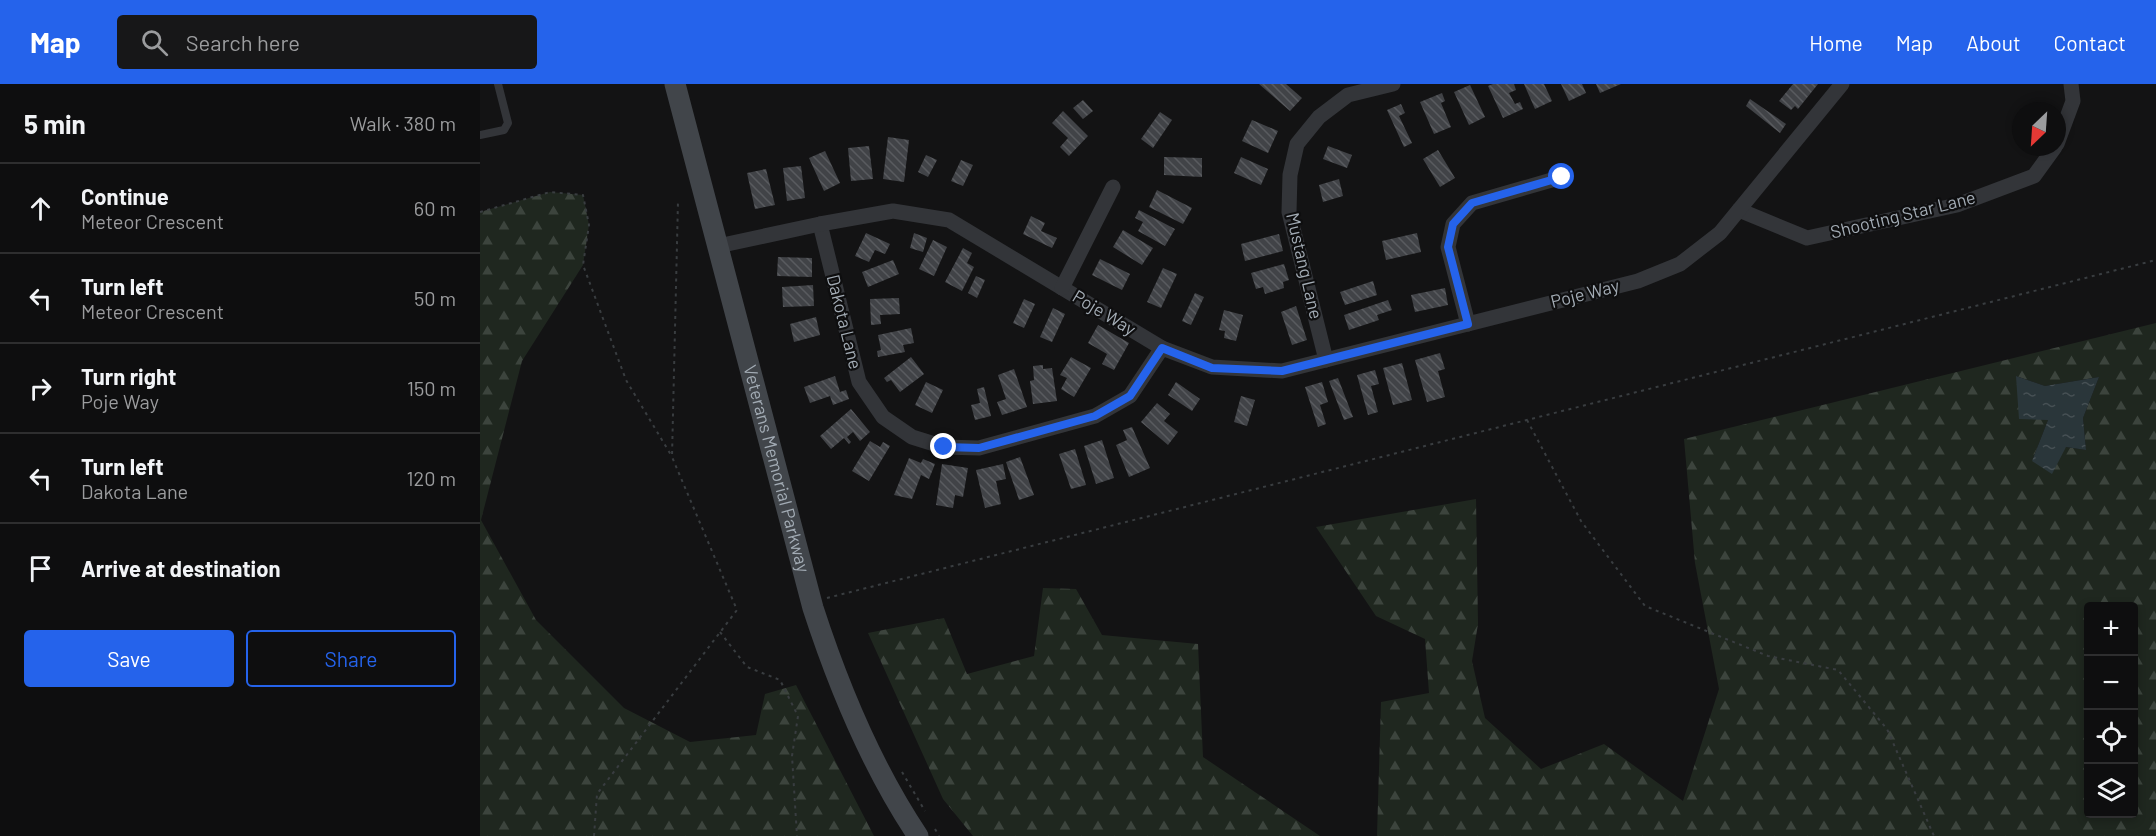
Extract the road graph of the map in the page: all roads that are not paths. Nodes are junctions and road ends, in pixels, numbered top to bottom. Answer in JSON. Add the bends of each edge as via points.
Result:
{"nodes":[{"id":1,"x":498,"y":84,"type":"edge"},
{"id":2,"x":675,"y":84,"type":"edge"},
{"id":3,"x":1393,"y":84,"type":"edge"},
{"id":4,"x":1842,"y":84,"type":"edge"},
{"id":5,"x":2071,"y":84,"type":"edge"},
{"id":6,"x":2066,"y":120,"type":"edge"},
{"id":7,"x":480,"y":135,"type":"edge"},
{"id":8,"x":2049,"y":156,"type":"edge"},
{"id":9,"x":1562,"y":177,"type":"dead end"},
{"id":10,"x":1113,"y":187,"type":"dead end"},
{"id":11,"x":1739,"y":210,"type":"junction"},
{"id":12,"x":820,"y":224,"type":"junction"},
{"id":13,"x":718,"y":246,"type":"junction"},
{"id":14,"x":1062,"y":288,"type":"junction"},
{"id":15,"x":1468,"y":324,"type":"junction"},
{"id":16,"x":1162,"y":348,"type":"junction"},
{"id":17,"x":1326,"y":360,"type":"junction"},
{"id":18,"x":926,"y":831,"type":"edge"}],
"edges":[{"from":1,"to":7,"type":"lane","via":[[508,123],[504,130]]},
{"from":2,"to":13,"type":"main road","name":"Veterans Memorial Parkway"},
{"from":3,"to":17,"type":"street","name":"Mustang Lane","via":[[1348,95],[1319,117],[1297,144],[1289,212]]},
{"from":4,"to":11,"type":"street","name":"Poje Way"},
{"from":5,"to":6,"type":"street","name":"Shooting Star Lane","via":[[2073,101]]},
{"from":8,"to":11,"type":"street","name":"Shooting Star Lane","via":[[2034,176],[1957,205],[1807,238]]},
{"from":9,"to":15,"type":"street","via":[[1472,203],[1453,224],[1448,247]]},
{"from":10,"to":14,"type":"street"},
{"from":11,"to":15,"type":"street","name":"Poje Way","via":[[1720,233],[1680,264],[1638,281]]},
{"from":12,"to":13,"type":"street","name":"Poje Way"},
{"from":12,"to":14,"type":"street","name":"Poje Way","via":[[893,211],[949,220]]},
{"from":12,"to":16,"type":"street","name":"Dakota Lane","via":[[859,382],[883,417],[912,437],[944,447],[979,448],[1095,416],[1130,396]]},
{"from":13,"to":18,"type":"main road","name":"Veterans Memorial Parkway","via":[[813,608],[835,674],[868,749]]},
{"from":14,"to":16,"type":"street","name":"Poje Way"},
{"from":15,"to":17,"type":"street","name":"Poje Way"},
{"from":16,"to":17,"type":"street","name":"Poje Way","via":[[1212,368],[1282,371]]}]}
